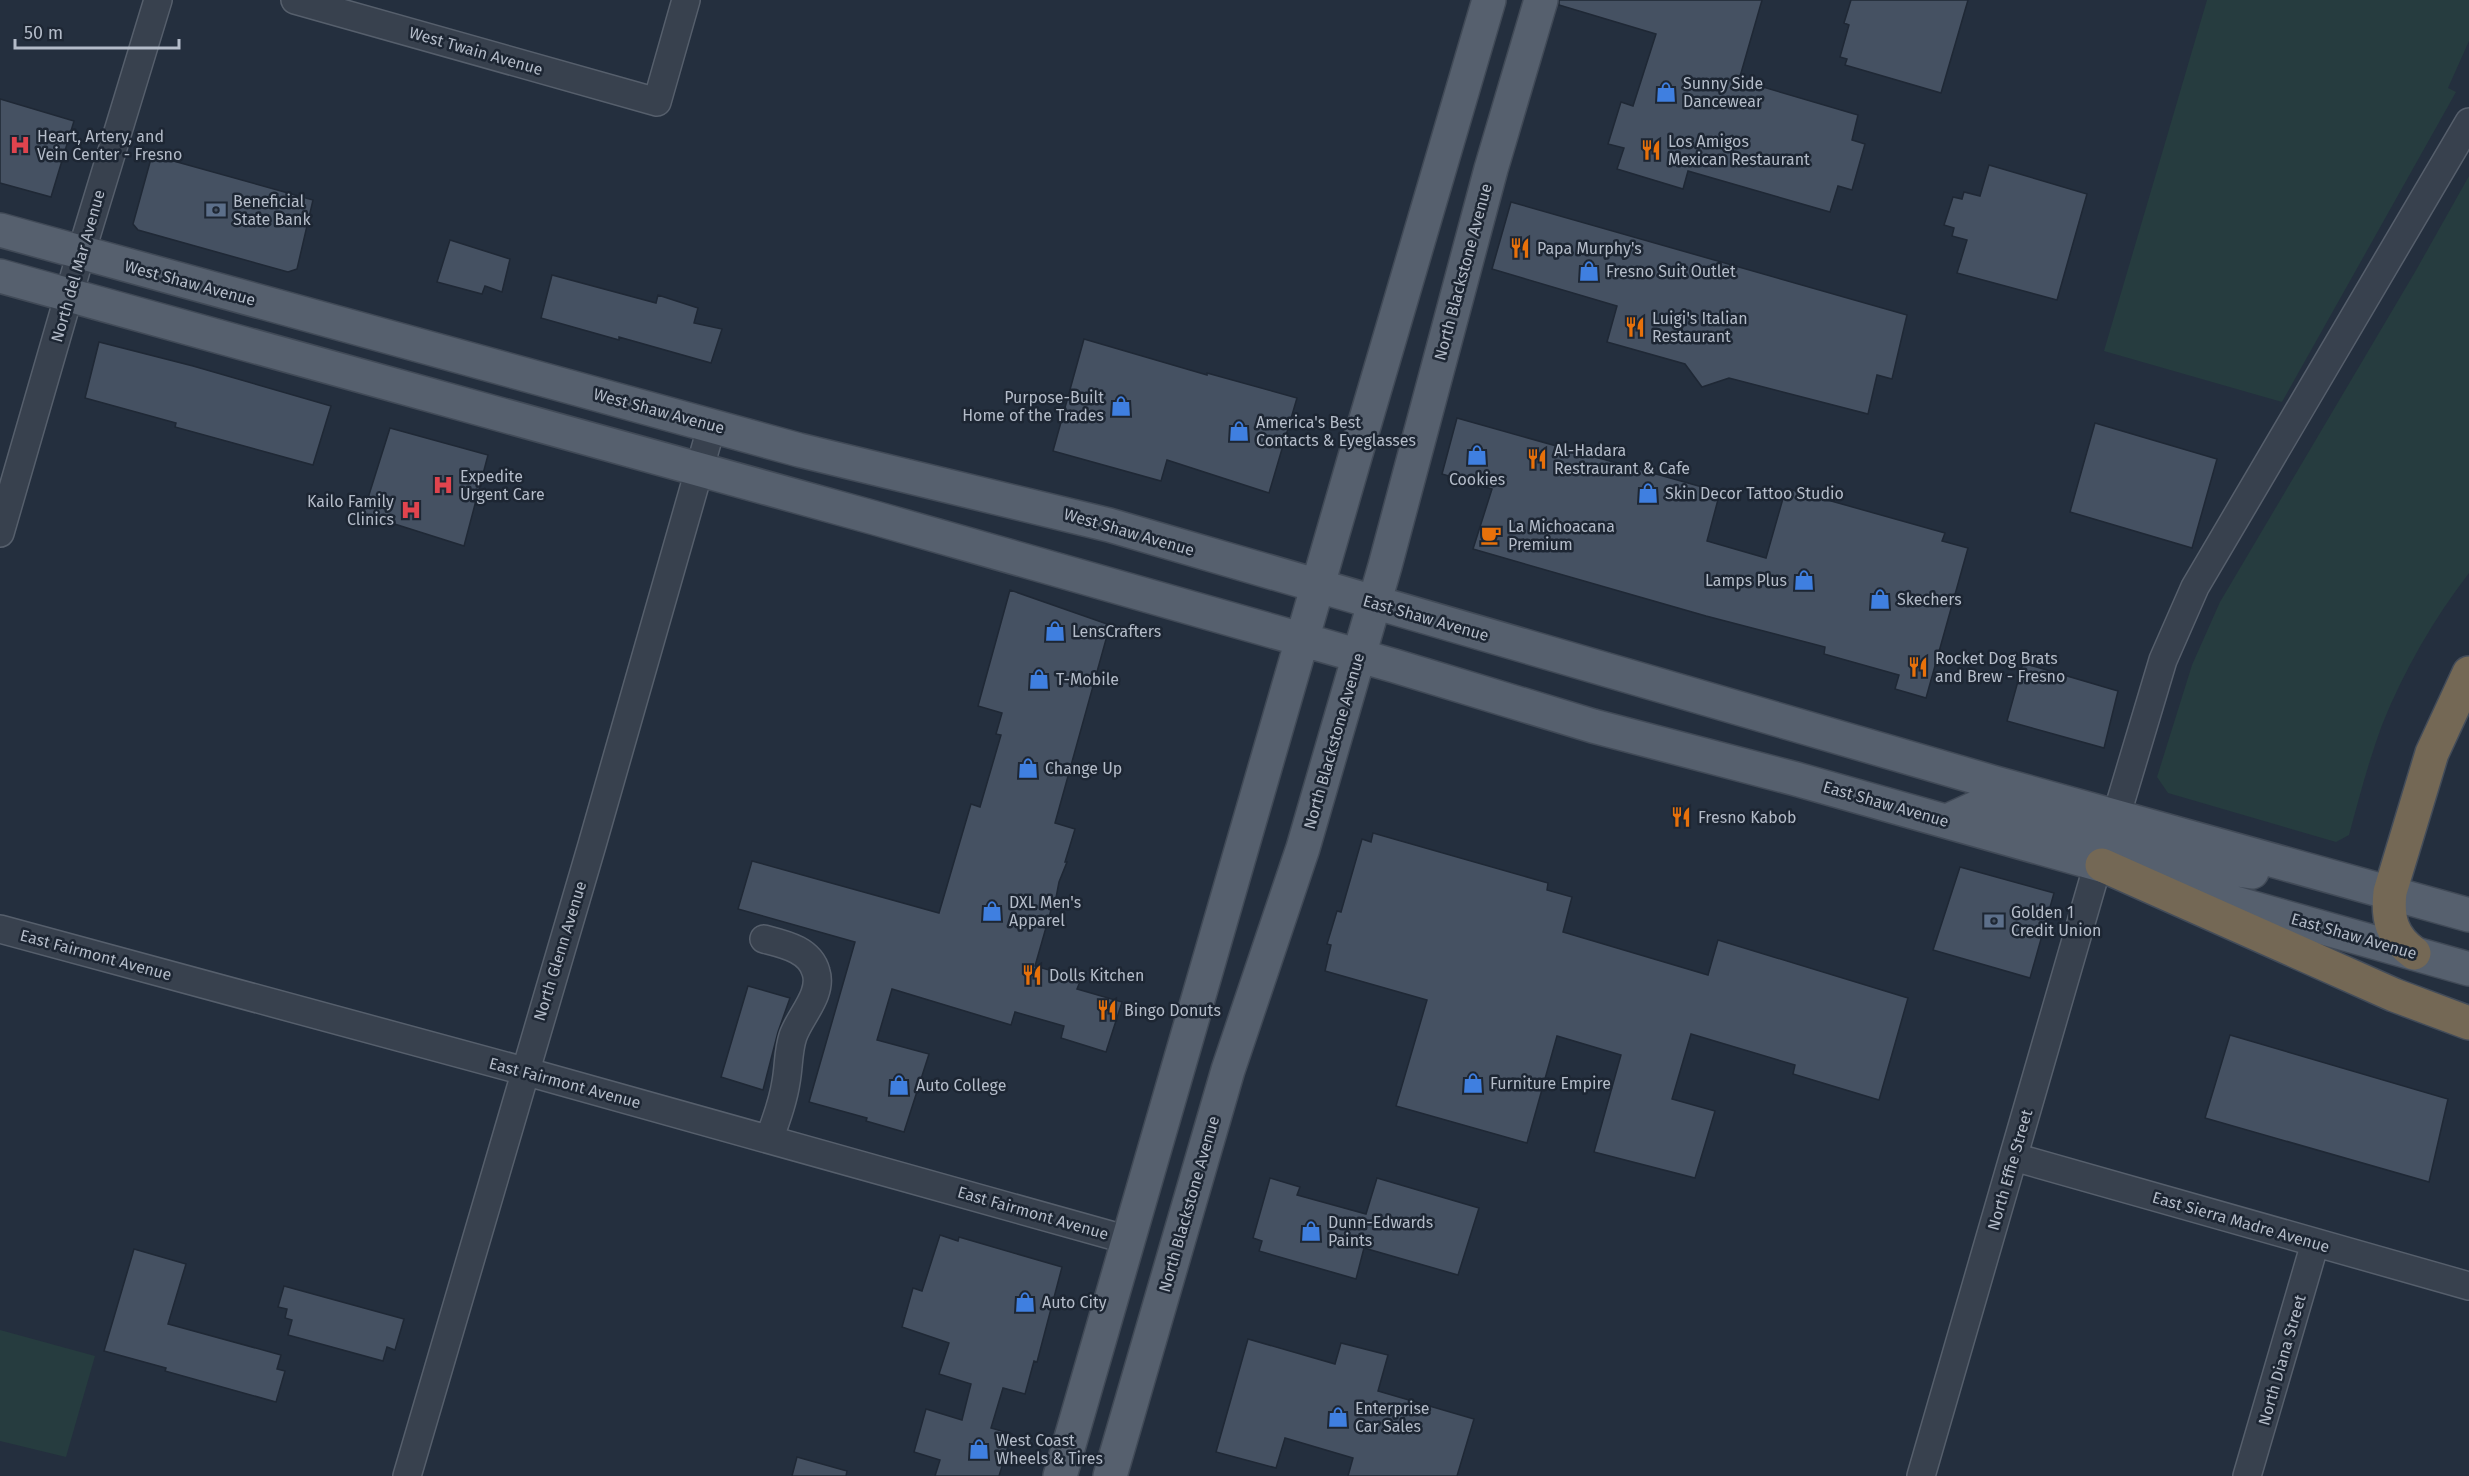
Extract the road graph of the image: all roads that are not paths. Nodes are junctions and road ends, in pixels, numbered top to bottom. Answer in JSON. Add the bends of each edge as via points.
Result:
{"nodes":[{"id":1,"x":158,"y":0,"type":"edge"},
{"id":2,"x":295,"y":0,"type":"edge"},
{"id":3,"x":686,"y":0,"type":"edge"},
{"id":4,"x":1489,"y":0,"type":"edge"},
{"id":5,"x":1541,"y":0,"type":"edge"},
{"id":6,"x":2469,"y":123,"type":"edge"},
{"id":7,"x":0,"y":230,"type":"edge"},
{"id":8,"x":81,"y":253,"type":"junction"},
{"id":9,"x":0,"y":276,"type":"edge"},
{"id":10,"x":68,"y":295,"type":"junction"},
{"id":11,"x":712,"y":425,"type":"junction"},
{"id":12,"x":699,"y":470,"type":"junction"},
{"id":13,"x":0,"y":533,"type":"edge"},
{"id":14,"x":1319,"y":586,"type":"junction"},
{"id":15,"x":1375,"y":603,"type":"junction"},
{"id":16,"x":1303,"y":641,"type":"junction"},
{"id":17,"x":1359,"y":656,"type":"junction"},
{"id":18,"x":2469,"y":674,"type":"edge"},
{"id":19,"x":2116,"y":817,"type":"junction"},
{"id":20,"x":1947,"y":821,"type":"junction"},
{"id":21,"x":2100,"y":864,"type":"junction"},
{"id":22,"x":2390,"y":892,"type":"junction"},
{"id":23,"x":2469,"y":915,"type":"edge"},
{"id":24,"x":0,"y":929,"type":"edge"},
{"id":25,"x":764,"y":939,"type":"dead end"},
{"id":26,"x":2414,"y":953,"type":"junction"},
{"id":27,"x":2469,"y":969,"type":"edge"},
{"id":28,"x":1205,"y":977,"type":"junction"},
{"id":29,"x":2469,"y":1023,"type":"edge"},
{"id":30,"x":524,"y":1071,"type":"junction"},
{"id":31,"x":769,"y":1139,"type":"junction"},
{"id":32,"x":2014,"y":1157,"type":"junction"},
{"id":33,"x":1128,"y":1240,"type":"junction"},
{"id":34,"x":2315,"y":1243,"type":"junction"},
{"id":35,"x":1175,"y":1252,"type":"junction"},
{"id":36,"x":2469,"y":1286,"type":"edge"},
{"id":37,"x":1124,"y":1428,"type":"junction"},
{"id":38,"x":407,"y":1476,"type":"edge"},
{"id":39,"x":1060,"y":1476,"type":"edge"},
{"id":40,"x":1110,"y":1476,"type":"edge"},
{"id":41,"x":1921,"y":1476,"type":"edge"},
{"id":42,"x":2247,"y":1476,"type":"edge"}],
"edges":[{"from":1,"to":8,"type":"street","name":"North del Mar Avenue"},
{"from":2,"to":3,"type":"street","name":"West Twain Avenue","via":[[657,102]]},
{"from":4,"to":14,"type":"main road"},
{"from":5,"to":15,"type":"main road","name":"North Blackstone Avenue","via":[[1491,169]]},
{"from":6,"to":19,"type":"street","via":[[2195,587],[2163,660]]},
{"from":7,"to":8,"type":"main road","name":"West Shaw Avenue"},
{"from":8,"to":10,"type":"street","name":"North del Mar Avenue"},
{"from":8,"to":11,"type":"main road","name":"West Shaw Avenue"},
{"from":9,"to":10,"type":"main road"},
{"from":10,"to":12,"type":"main road"},
{"from":10,"to":13,"type":"street","name":"North del Mar Avenue"},
{"from":11,"to":12,"type":"street","name":"North Glenn Avenue"},
{"from":11,"to":14,"type":"main road","name":"West Shaw Avenue","via":[[893,474],[1065,513]]},
{"from":12,"to":16,"type":"main road"},
{"from":12,"to":30,"type":"street","name":"North Glenn Avenue"},
{"from":14,"to":15,"type":"main road","name":"East Shaw Avenue"},
{"from":14,"to":16,"type":"main road"},
{"from":15,"to":17,"type":"main road","name":"North Blackstone Avenue"},
{"from":15,"to":19,"type":"main road","name":"East Shaw Avenue"},
{"from":16,"to":17,"type":"main road","name":"East Shaw Avenue"},
{"from":16,"to":28,"type":"main road"},
{"from":17,"to":20,"type":"main road","name":"East Shaw Avenue","via":[[1593,726]]},
{"from":17,"to":35,"type":"main road","name":"North Blackstone Avenue","via":[[1303,848],[1228,1070]]},
{"from":18,"to":22,"type":"highway","via":[[2432,753]]},
{"from":19,"to":20,"type":"main road","via":[[2104,832],[2097,834],[1982,805]]},
{"from":19,"to":22,"type":"main road","name":"East Shaw Avenue"},
{"from":20,"to":21,"type":"main road","name":"East Shaw Avenue"},
{"from":21,"to":22,"type":"main road","via":[[2106,853],[2133,847],[2201,865]]},
{"from":21,"to":26,"type":"main road","name":"East Shaw Avenue"},
{"from":21,"to":29,"type":"highway","via":[[2394,995]]},
{"from":21,"to":32,"type":"street","name":"North Effie Street"},
{"from":22,"to":23,"type":"main road","name":"East Shaw Avenue"},
{"from":22,"to":26,"type":"highway","via":[[2392,931]]},
{"from":24,"to":30,"type":"street","name":"East Fairmont Avenue"},
{"from":25,"to":31,"type":"street","via":[[791,946],[808,958],[818,981],[793,1035],[786,1082]]},
{"from":26,"to":27,"type":"main road","name":"East Shaw Avenue"},
{"from":28,"to":33,"type":"main road"},
{"from":28,"to":35,"type":"main road","via":[[1214,1024],[1156,1222],[1158,1235]]},
{"from":30,"to":31,"type":"street","name":"East Fairmont Avenue"},
{"from":30,"to":38,"type":"street","name":"North Glenn Avenue"},
{"from":31,"to":33,"type":"street","name":"East Fairmont Avenue"},
{"from":32,"to":34,"type":"street","name":"East Sierra Madre Avenue"},
{"from":32,"to":41,"type":"street","name":"North Effie Street"},
{"from":33,"to":37,"type":"main road","via":[[1141,1256],[1145,1273],[1111,1398]]},
{"from":33,"to":39,"type":"main road"},
{"from":34,"to":36,"type":"street","name":"East Sierra Madre Avenue"},
{"from":34,"to":42,"type":"street","name":"North Diana Street"},
{"from":35,"to":37,"type":"main road","name":"North Blackstone Avenue"},
{"from":37,"to":40,"type":"main road","name":"North Blackstone Avenue"}]}
